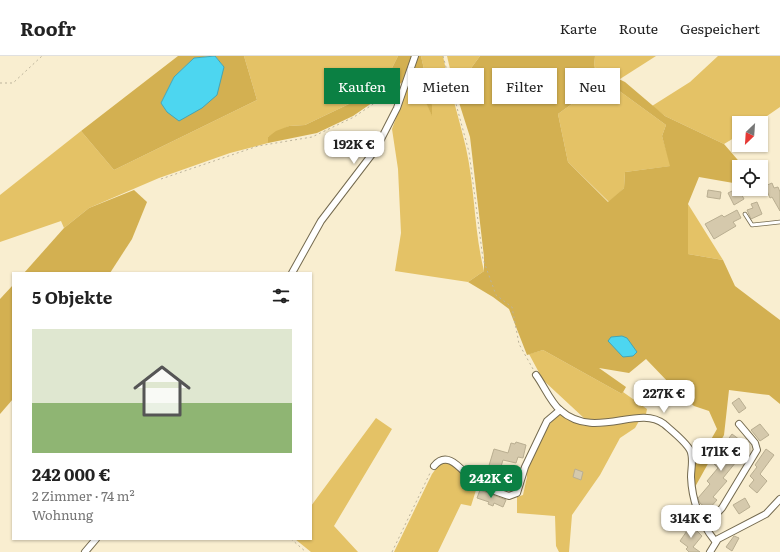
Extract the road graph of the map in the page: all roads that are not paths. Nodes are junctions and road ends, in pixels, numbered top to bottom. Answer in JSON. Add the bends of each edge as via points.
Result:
{"nodes":[{"id":1,"x":414,"y":56,"type":"edge"},
{"id":2,"x":745,"y":214,"type":"dead end"},
{"id":3,"x":780,"y":222,"type":"edge"},
{"id":4,"x":293,"y":272,"type":"edge"},
{"id":5,"x":536,"y":374,"type":"road end"},
{"id":6,"x":560,"y":410,"type":"junction"},
{"id":7,"x":739,"y":424,"type":"dead end"},
{"id":8,"x":434,"y":466,"type":"road end"},
{"id":9,"x":780,"y":499,"type":"edge"},
{"id":10,"x":704,"y":526,"type":"junction"},
{"id":11,"x":95,"y":540,"type":"edge"},
{"id":12,"x":715,"y":541,"type":"junction"},
{"id":13,"x":85,"y":552,"type":"edge"},
{"id":14,"x":710,"y":552,"type":"edge"}],
"edges":[{"from":1,"to":4,"type":"street","via":[[397,108],[376,149],[321,221]]},
{"from":2,"to":3,"type":"lane","via":[[752,225]]},
{"from":5,"to":6,"type":"street"},
{"from":6,"to":8,"type":"street","via":[[548,421],[525,467],[517,493],[509,496],[482,486],[456,462],[440,461]]},
{"from":6,"to":10,"type":"street","via":[[589,424],[615,423],[645,417],[664,424],[690,450],[693,497]]},
{"from":7,"to":10,"type":"street","via":[[757,450],[722,508]]},
{"from":9,"to":12,"type":"street","via":[[766,514]]},
{"from":10,"to":12,"type":"street"},
{"from":11,"to":13,"type":"street"},
{"from":12,"to":14,"type":"street"}]}
